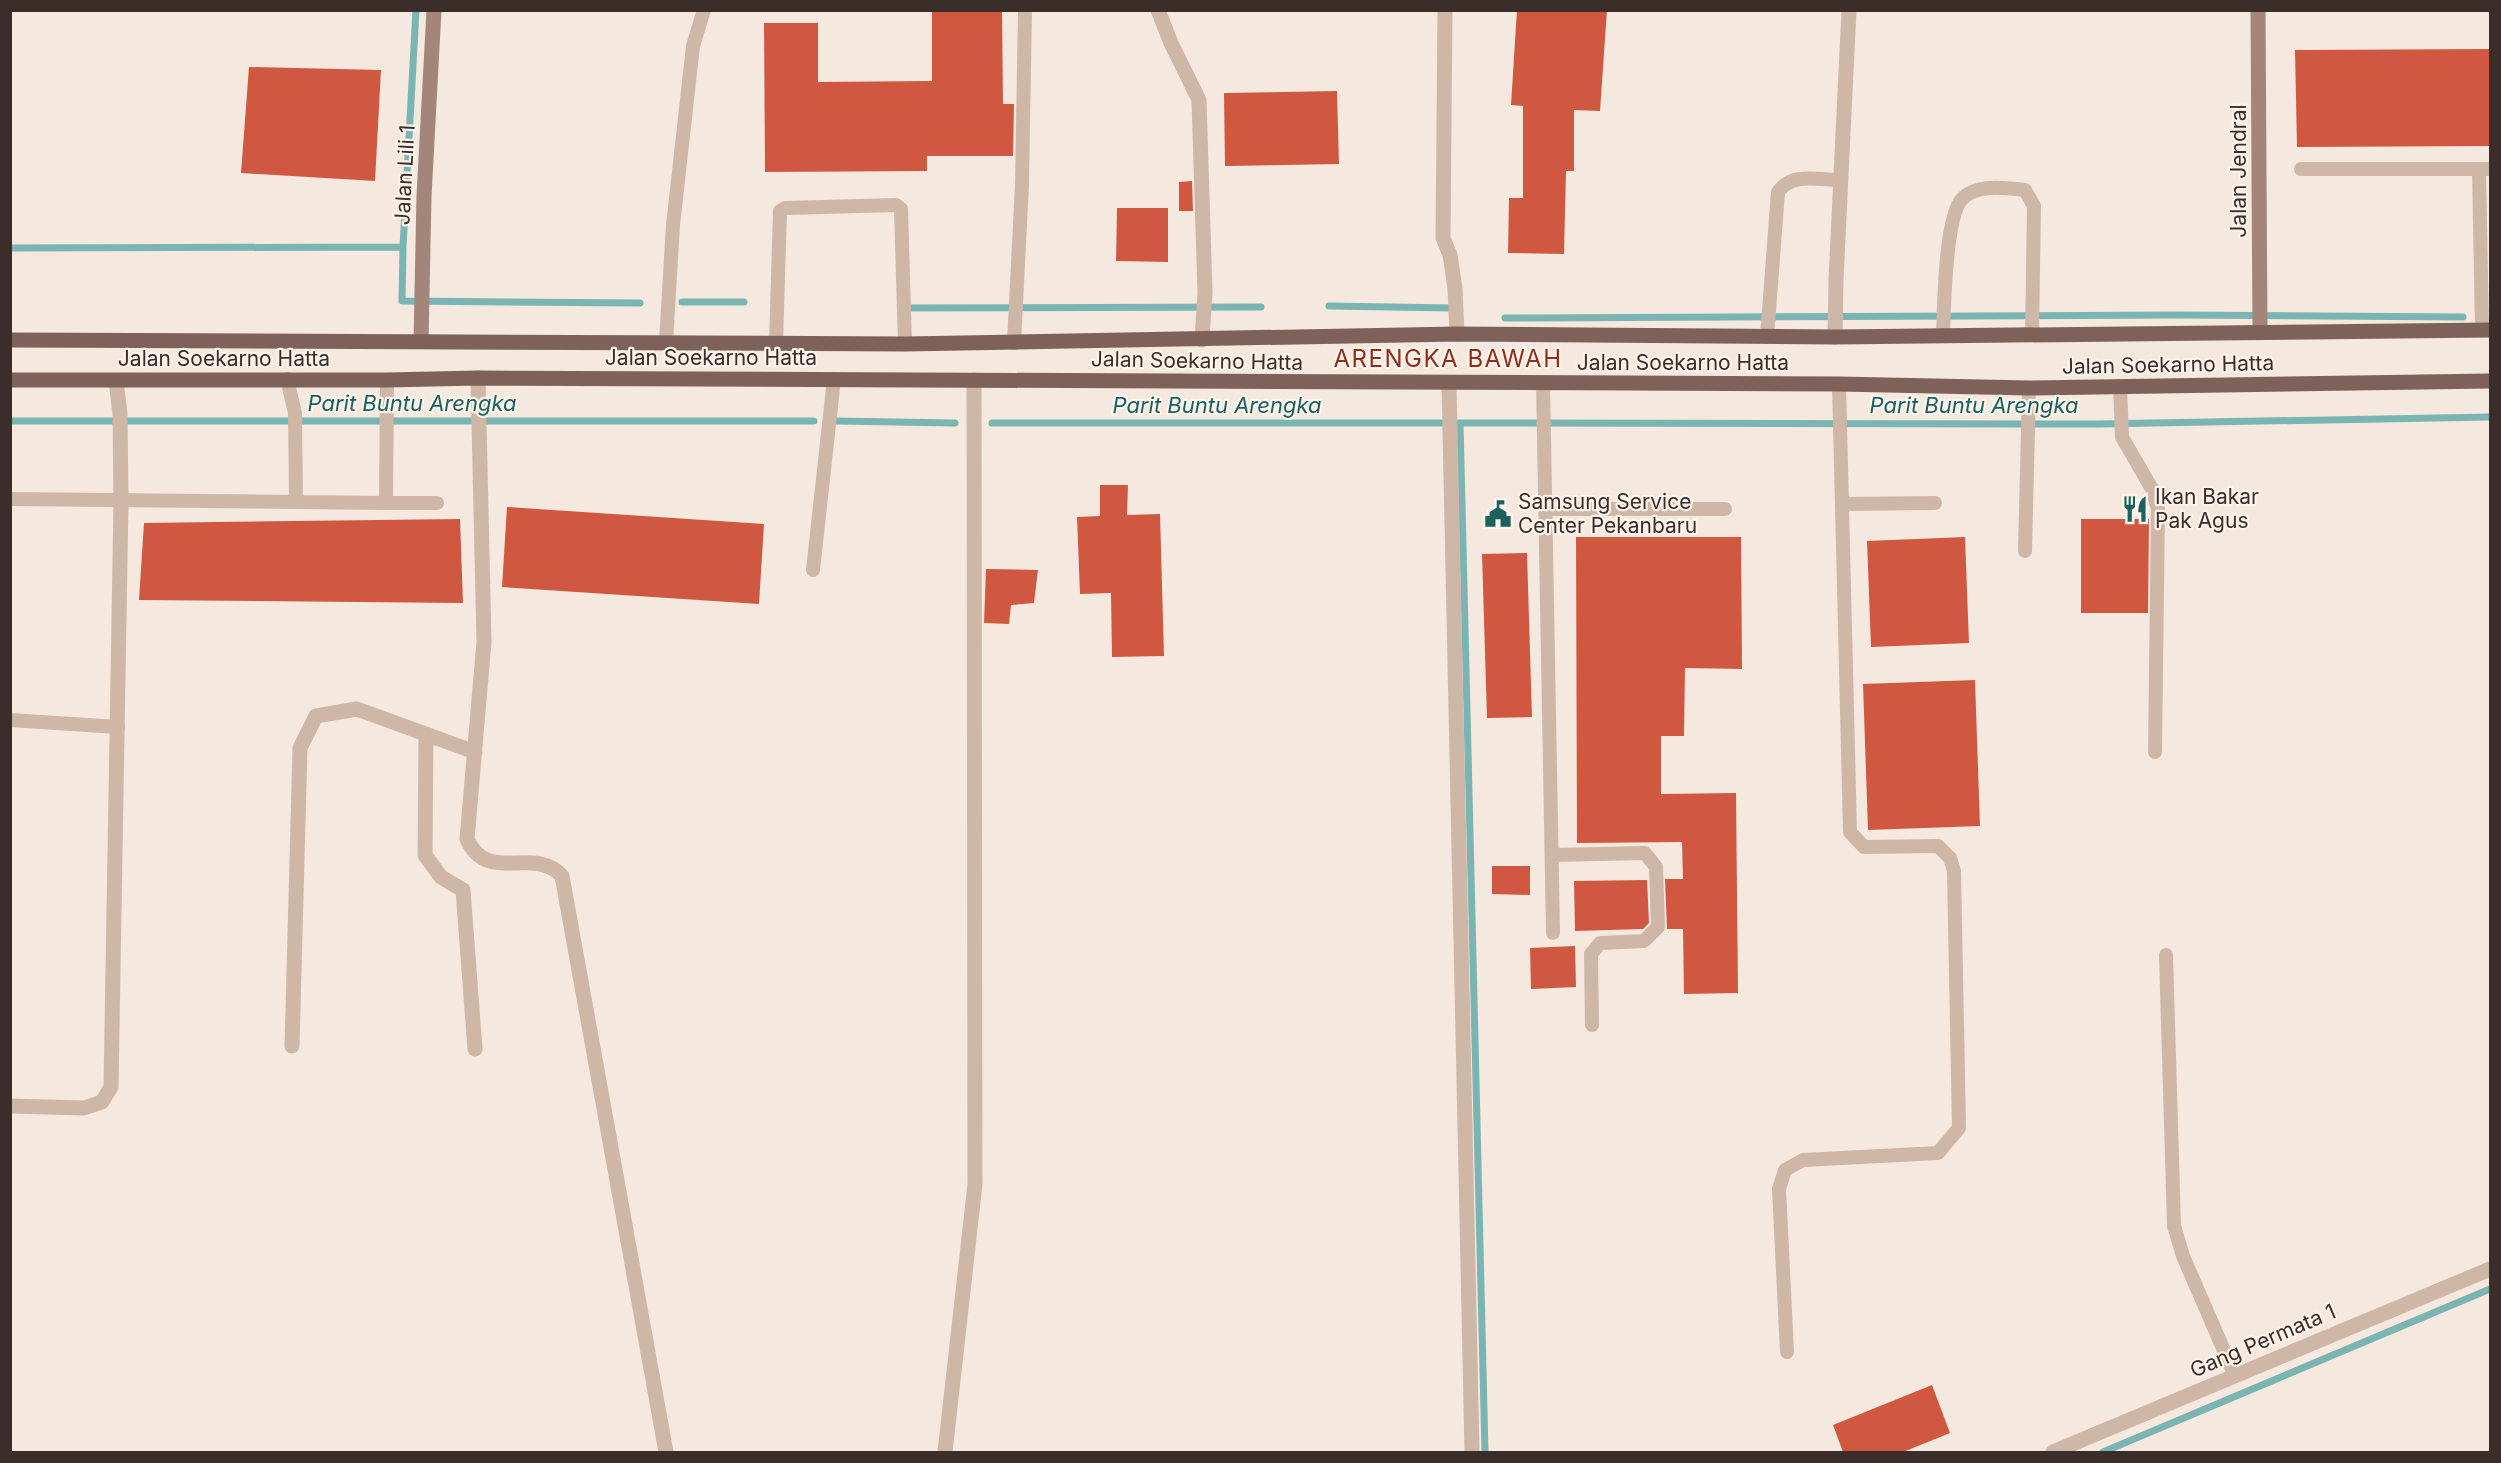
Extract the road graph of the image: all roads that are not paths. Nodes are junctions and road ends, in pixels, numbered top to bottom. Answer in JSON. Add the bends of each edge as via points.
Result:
{"nodes":[{"id":1,"x":434,"y":10,"type":"edge"},
{"id":2,"x":704,"y":10,"type":"edge"},
{"id":3,"x":1025,"y":10,"type":"edge"},
{"id":4,"x":1158,"y":10,"type":"edge"},
{"id":5,"x":1445,"y":10,"type":"edge"},
{"id":6,"x":1849,"y":10,"type":"edge"},
{"id":7,"x":2258,"y":10,"type":"edge"},
{"id":8,"x":2301,"y":169,"type":"dead end"},
{"id":9,"x":2485,"y":169,"type":"edge"},
{"id":10,"x":1840,"y":180,"type":"junction"},
{"id":11,"x":1944,"y":323,"type":"junction"},
{"id":12,"x":1457,"y":324,"type":"junction"},
{"id":13,"x":2260,"y":327,"type":"junction"},
{"id":14,"x":2032,"y":330,"type":"junction"},
{"id":15,"x":2486,"y":330,"type":"edge"},
{"id":16,"x":1015,"y":337,"type":"junction"},
{"id":17,"x":1767,"y":337,"type":"junction"},
{"id":18,"x":1835,"y":338,"type":"junction"},
{"id":19,"x":10,"y":340,"type":"edge"},
{"id":20,"x":1202,"y":340,"type":"junction"},
{"id":21,"x":421,"y":341,"type":"junction"},
{"id":22,"x":666,"y":342,"type":"junction"},
{"id":23,"x":776,"y":343,"type":"junction"},
{"id":24,"x":904,"y":344,"type":"junction"},
{"id":25,"x":478,"y":378,"type":"junction"},
{"id":26,"x":287,"y":379,"type":"junction"},
{"id":27,"x":834,"y":379,"type":"junction"},
{"id":28,"x":10,"y":380,"type":"edge"},
{"id":29,"x":387,"y":380,"type":"junction"},
{"id":30,"x":974,"y":380,"type":"junction"},
{"id":31,"x":116,"y":381,"type":"junction"},
{"id":32,"x":2490,"y":381,"type":"edge"},
{"id":33,"x":1543,"y":383,"type":"junction"},
{"id":34,"x":1449,"y":384,"type":"junction"},
{"id":35,"x":1839,"y":384,"type":"junction"},
{"id":36,"x":2120,"y":386,"type":"junction"},
{"id":37,"x":2029,"y":388,"type":"junction"},
{"id":38,"x":10,"y":499,"type":"edge"},
{"id":39,"x":121,"y":502,"type":"junction"},
{"id":40,"x":296,"y":502,"type":"junction"},
{"id":41,"x":386,"y":503,"type":"junction"},
{"id":42,"x":437,"y":503,"type":"dead end"},
{"id":43,"x":1935,"y":503,"type":"dead end"},
{"id":44,"x":1843,"y":504,"type":"junction"},
{"id":45,"x":1547,"y":509,"type":"junction"},
{"id":46,"x":1725,"y":509,"type":"dead end"},
{"id":47,"x":2025,"y":551,"type":"dead end"},
{"id":48,"x":813,"y":570,"type":"dead end"},
{"id":49,"x":10,"y":720,"type":"edge"},
{"id":50,"x":118,"y":727,"type":"junction"},
{"id":51,"x":426,"y":734,"type":"junction"},
{"id":52,"x":475,"y":752,"type":"junction"},
{"id":53,"x":2155,"y":752,"type":"dead end"},
{"id":54,"x":1552,"y":855,"type":"junction"},
{"id":55,"x":1553,"y":933,"type":"dead end"},
{"id":56,"x":2166,"y":955,"type":"dead end"},
{"id":57,"x":1592,"y":1025,"type":"dead end"},
{"id":58,"x":292,"y":1046,"type":"dead end"},
{"id":59,"x":475,"y":1049,"type":"dead end"},
{"id":60,"x":10,"y":1106,"type":"edge"},
{"id":61,"x":2489,"y":1271,"type":"edge"},
{"id":62,"x":1788,"y":1352,"type":"dead end"},
{"id":63,"x":2235,"y":1376,"type":"junction"},
{"id":64,"x":666,"y":1452,"type":"edge"},
{"id":65,"x":945,"y":1452,"type":"edge"},
{"id":66,"x":1472,"y":1452,"type":"edge"},
{"id":67,"x":2053,"y":1452,"type":"edge"}],
"edges":[{"from":1,"to":21,"type":"street","name":"Jalan Lili 1"},
{"from":2,"to":22,"type":"lane","via":[[693,46],[679,165]]},
{"from":3,"to":16,"type":"lane"},
{"from":4,"to":20,"type":"street","via":[[1199,100],[1205,292]]},
{"from":5,"to":12,"type":"street","via":[[1443,238],[1450,255]]},
{"from":6,"to":10,"type":"street"},
{"from":7,"to":13,"type":"street","name":"Jalan Jendral"},
{"from":8,"to":9,"type":"lane"},
{"from":9,"to":15,"type":"lane"},
{"from":10,"to":17,"type":"lane","via":[[1793,179],[1778,192]]},
{"from":10,"to":18,"type":"street"},
{"from":11,"to":14,"type":"main road","name":"Jalan Soekarno Hatta"},
{"from":11,"to":14,"type":"lane","via":[[1951,220],[1962,198],[1982,189],[2006,188],[2025,190],[2034,206]]},
{"from":11,"to":18,"type":"main road","name":"Jalan Soekarno Hatta"},
{"from":12,"to":17,"type":"main road","name":"Jalan Soekarno Hatta"},
{"from":12,"to":20,"type":"main road","name":"Jalan Soekarno Hatta"},
{"from":13,"to":14,"type":"main road","name":"Jalan Soekarno Hatta"},
{"from":13,"to":15,"type":"main road","name":"Jalan Soekarno Hatta"},
{"from":16,"to":20,"type":"main road","name":"Jalan Soekarno Hatta"},
{"from":16,"to":24,"type":"main road","name":"Jalan Soekarno Hatta"},
{"from":17,"to":18,"type":"main road","name":"Jalan Soekarno Hatta"},
{"from":19,"to":21,"type":"main road","name":"Jalan Soekarno Hatta"},
{"from":21,"to":22,"type":"main road","name":"Jalan Soekarno Hatta"},
{"from":22,"to":23,"type":"main road","name":"Jalan Soekarno Hatta"},
{"from":23,"to":24,"type":"main road","name":"Jalan Soekarno Hatta"},
{"from":23,"to":24,"type":"lane","via":[[780,211],[896,205],[901,209]]},
{"from":25,"to":27,"type":"main road","name":"Jalan Soekarno Hatta"},
{"from":25,"to":29,"type":"main road","name":"Jalan Soekarno Hatta"},
{"from":25,"to":52,"type":"street","via":[[484,642]]},
{"from":26,"to":29,"type":"main road","name":"Jalan Soekarno Hatta"},
{"from":26,"to":31,"type":"main road","name":"Jalan Soekarno Hatta"},
{"from":26,"to":40,"type":"lane","via":[[295,413]]},
{"from":27,"to":30,"type":"main road","name":"Jalan Soekarno Hatta"},
{"from":27,"to":48,"type":"lane"},
{"from":28,"to":31,"type":"main road","name":"Jalan Soekarno Hatta"},
{"from":29,"to":41,"type":"lane"},
{"from":30,"to":34,"type":"main road","name":"Jalan Soekarno Hatta"},
{"from":30,"to":65,"type":"street","via":[[975,1184]]},
{"from":31,"to":39,"type":"street"},
{"from":32,"to":36,"type":"main road","name":"Jalan Soekarno Hatta"},
{"from":33,"to":34,"type":"main road","name":"Jalan Soekarno Hatta"},
{"from":33,"to":35,"type":"main road","name":"Jalan Soekarno Hatta"},
{"from":33,"to":45,"type":"lane"},
{"from":34,"to":66,"type":"street"},
{"from":35,"to":37,"type":"main road","name":"Jalan Soekarno Hatta"},
{"from":35,"to":44,"type":"lane"},
{"from":36,"to":37,"type":"main road","name":"Jalan Soekarno Hatta"},
{"from":36,"to":53,"type":"lane","via":[[2122,437],[2152,489],[2158,509]]},
{"from":37,"to":47,"type":"lane"},
{"from":38,"to":39,"type":"lane"},
{"from":39,"to":40,"type":"lane"},
{"from":39,"to":50,"type":"street"},
{"from":40,"to":41,"type":"lane"},
{"from":41,"to":42,"type":"lane"},
{"from":43,"to":44,"type":"lane"},
{"from":44,"to":62,"type":"lane","via":[[1850,832],[1864,847],[1938,846],[1950,858],[1954,870],[1959,1128],[1938,1153],[1803,1160],[1785,1170],[1779,1189]]},
{"from":45,"to":46,"type":"lane"},
{"from":45,"to":54,"type":"lane"},
{"from":49,"to":50,"type":"lane"},
{"from":50,"to":60,"type":"street","via":[[111,1087],[102,1102],[84,1108]]},
{"from":51,"to":52,"type":"street"},
{"from":51,"to":58,"type":"street","via":[[357,709],[316,716],[300,748]]},
{"from":51,"to":59,"type":"street","via":[[425,855],[441,877],[463,890]]},
{"from":52,"to":64,"type":"street","via":[[468,839],[471,848],[490,863],[544,864],[555,868],[562,876],[567,894]]},
{"from":54,"to":55,"type":"lane"},
{"from":54,"to":57,"type":"lane","via":[[1645,853],[1656,867],[1658,927],[1644,940],[1600,943],[1591,954]]},
{"from":56,"to":63,"type":"lane","via":[[2174,1226]]},
{"from":61,"to":63,"type":"street","name":"Gang Permata 1"},
{"from":63,"to":67,"type":"street","name":"Gang Permata 1"}]}
